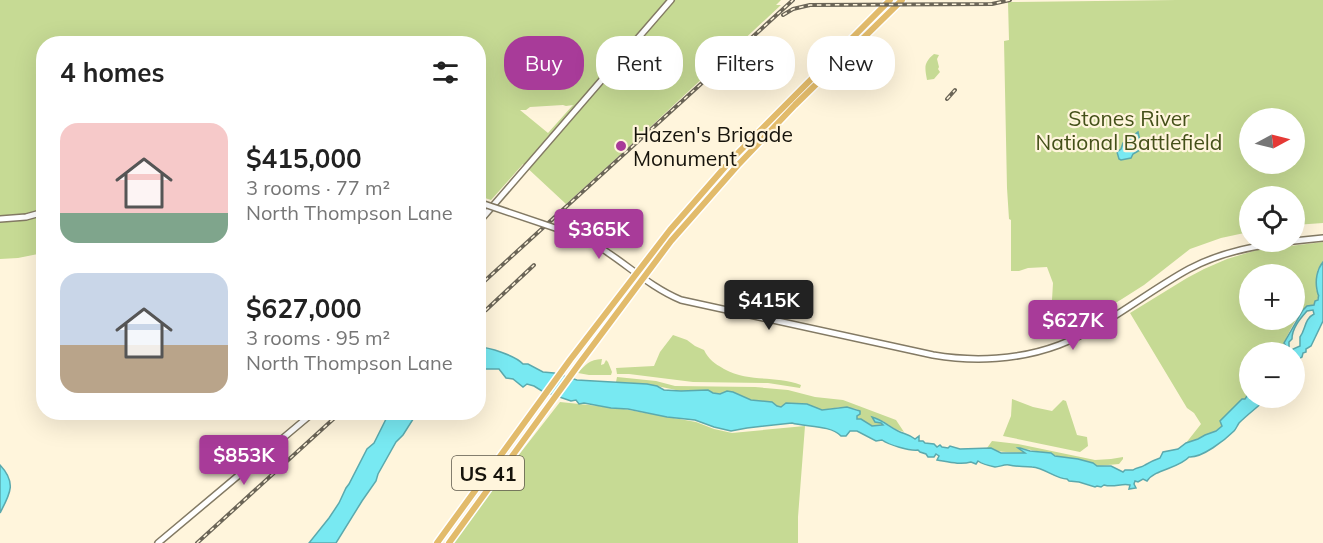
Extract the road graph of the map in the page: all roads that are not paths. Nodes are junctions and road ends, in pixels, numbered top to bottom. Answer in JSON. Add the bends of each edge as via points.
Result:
{"nodes":[{"id":1,"x":671,"y":0,"type":"edge"},
{"id":2,"x":890,"y":0,"type":"edge"},
{"id":3,"x":902,"y":0,"type":"edge"},
{"id":4,"x":856,"y":34,"type":"edge"},
{"id":5,"x":865,"y":36,"type":"edge"},
{"id":6,"x":807,"y":82,"type":"edge"},
{"id":7,"x":810,"y":90,"type":"edge"},
{"id":8,"x":772,"y":117,"type":"junction"},
{"id":9,"x":778,"y":123,"type":"junction"},
{"id":10,"x":732,"y":159,"type":"junction"},
{"id":11,"x":738,"y":165,"type":"junction"},
{"id":12,"x":708,"y":186,"type":"junction"},
{"id":13,"x":715,"y":192,"type":"junction"},
{"id":14,"x":486,"y":205,"type":"edge"},
{"id":15,"x":36,"y":214,"type":"edge"},
{"id":16,"x":486,"y":214,"type":"edge"},
{"id":17,"x":0,"y":219,"type":"edge"},
{"id":18,"x":1322,"y":239,"type":"edge"},
{"id":19,"x":1305,"y":240,"type":"edge"},
{"id":20,"x":1239,"y":250,"type":"edge"},
{"id":21,"x":636,"y":274,"type":"junction"},
{"id":22,"x":643,"y":278,"type":"junction"},
{"id":23,"x":304,"y":420,"type":"edge"},
{"id":24,"x":461,"y":510,"type":"junction"},
{"id":25,"x":469,"y":516,"type":"junction"},
{"id":26,"x":158,"y":543,"type":"edge"},
{"id":27,"x":438,"y":543,"type":"edge"},
{"id":28,"x":449,"y":543,"type":"edge"}],
"edges":[{"from":1,"to":16,"type":"main road"},
{"from":2,"to":4,"type":"main road","number":"US 41"},
{"from":3,"to":5,"type":"main road","number":"US 41"},
{"from":6,"to":8,"type":"main road","number":"US 41"},
{"from":7,"to":9,"type":"main road","number":"US 41"},
{"from":8,"to":9,"type":"main road"},
{"from":8,"to":10,"type":"main road","number":"US 41"},
{"from":9,"to":11,"type":"main road","number":"US 41"},
{"from":10,"to":11,"type":"main road"},
{"from":10,"to":12,"type":"main road","number":"US 41"},
{"from":11,"to":13,"type":"main road","number":"US 41"},
{"from":12,"to":13,"type":"main road"},
{"from":12,"to":21,"type":"main road","number":"US 41"},
{"from":13,"to":22,"type":"main road","number":"US 41"},
{"from":14,"to":21,"type":"main road","bridge":true,"via":[[588,241]]},
{"from":15,"to":17,"type":"main road"},
{"from":18,"to":19,"type":"main road"},
{"from":20,"to":22,"type":"main road","via":[[1174,277],[1088,332],[1058,345],[984,359],[933,355],[689,302]]},
{"from":21,"to":22,"type":"main road"},
{"from":21,"to":24,"type":"main road","number":"US 41"},
{"from":22,"to":25,"type":"main road","number":"US 41"},
{"from":23,"to":26,"type":"main road"},
{"from":24,"to":25,"type":"main road"},
{"from":24,"to":27,"type":"main road","number":"US 41"},
{"from":25,"to":28,"type":"main road","number":"US 41"}]}
